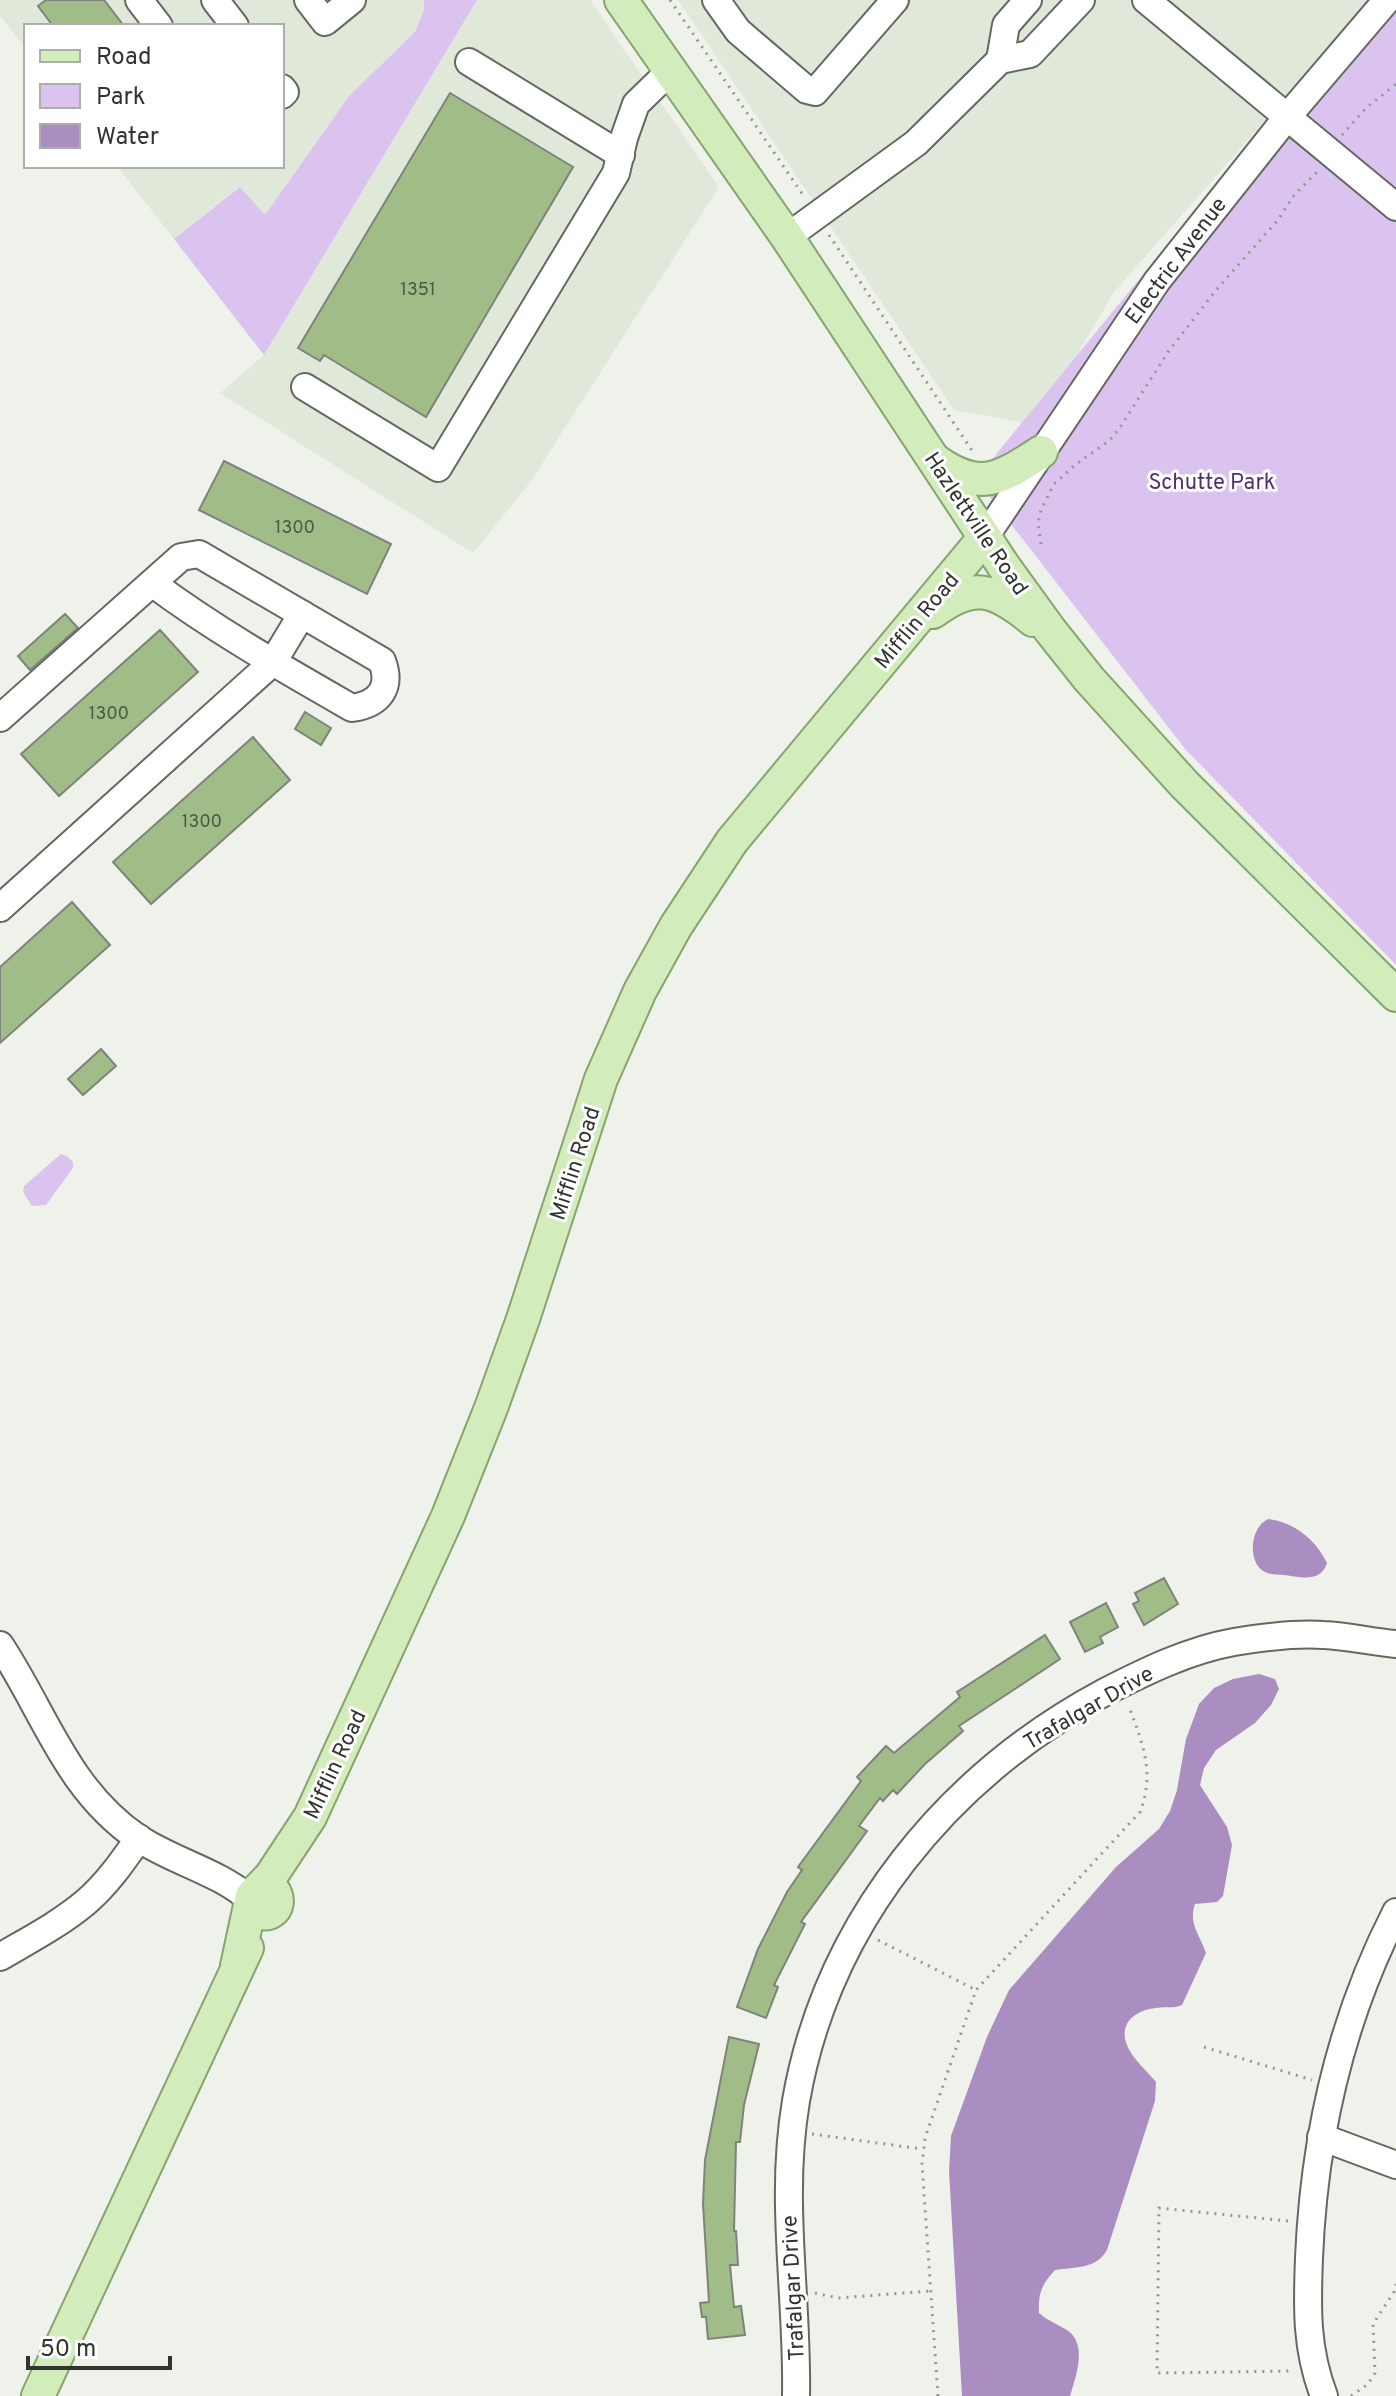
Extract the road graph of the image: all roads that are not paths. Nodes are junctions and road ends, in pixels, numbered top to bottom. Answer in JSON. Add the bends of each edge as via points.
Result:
{"nodes":[{"id":1,"x":139,"y":0,"type":"edge"},
{"id":2,"x":215,"y":0,"type":"edge"},
{"id":3,"x":308,"y":0,"type":"edge"},
{"id":4,"x":352,"y":0,"type":"edge"},
{"id":5,"x":621,"y":0,"type":"edge"},
{"id":6,"x":716,"y":0,"type":"edge"},
{"id":7,"x":895,"y":0,"type":"edge"},
{"id":8,"x":1028,"y":0,"type":"edge"},
{"id":9,"x":1081,"y":0,"type":"edge"},
{"id":10,"x":1146,"y":0,"type":"edge"},
{"id":11,"x":1387,"y":0,"type":"edge"},
{"id":12,"x":157,"y":24,"type":"edge"},
{"id":13,"x":233,"y":24,"type":"edge"},
{"id":14,"x":1000,"y":60,"type":"junction"},
{"id":15,"x":469,"y":62,"type":"dead end"},
{"id":16,"x":670,"y":71,"type":"junction"},
{"id":17,"x":1288,"y":116,"type":"junction"},
{"id":18,"x":621,"y":155,"type":"junction"},
{"id":19,"x":1396,"y":207,"type":"edge"},
{"id":20,"x":787,"y":237,"type":"junction"},
{"id":21,"x":305,"y":387,"type":"dead end"},
{"id":22,"x":1041,"y":452,"type":"junction"},
{"id":23,"x":933,"y":458,"type":"junction"},
{"id":24,"x":985,"y":537,"type":"junction"},
{"id":25,"x":152,"y":583,"type":"junction"},
{"id":26,"x":302,"y":614,"type":"junction"},
{"id":27,"x":908,"y":631,"type":"junction"},
{"id":28,"x":1057,"y":638,"type":"junction"},
{"id":29,"x":273,"y":662,"type":"junction"},
{"id":30,"x":0,"y":718,"type":"edge"},
{"id":31,"x":0,"y":908,"type":"edge"},
{"id":32,"x":1396,"y":995,"type":"edge"},
{"id":33,"x":1396,"y":1644,"type":"edge"},
{"id":34,"x":0,"y":1645,"type":"edge"},
{"id":35,"x":139,"y":1838,"type":"junction"},
{"id":36,"x":257,"y":1896,"type":"junction"},
{"id":37,"x":1396,"y":1912,"type":"edge"},
{"id":38,"x":0,"y":1957,"type":"edge"},
{"id":39,"x":1321,"y":2137,"type":"junction"},
{"id":40,"x":1396,"y":2165,"type":"edge"},
{"id":41,"x":38,"y":2396,"type":"edge"},
{"id":42,"x":796,"y":2396,"type":"edge"},
{"id":43,"x":1324,"y":2396,"type":"edge"}],
"edges":[{"from":1,"to":12,"type":"street"},
{"from":2,"to":13,"type":"street"},
{"from":3,"to":4,"type":"street","via":[[325,22]]},
{"from":5,"to":16,"type":"main road","name":"Hazlettville Road"},
{"from":6,"to":7,"type":"street","via":[[738,31],[815,92]]},
{"from":8,"to":14,"type":"street","via":[[1006,25]]},
{"from":9,"to":14,"type":"street","via":[[1030,54]]},
{"from":10,"to":17,"type":"street"},
{"from":11,"to":17,"type":"street","name":"Electric Avenue"},
{"from":14,"to":20,"type":"street","via":[[916,143]]},
{"from":15,"to":18,"type":"street"},
{"from":16,"to":18,"type":"street","via":[[636,104]]},
{"from":16,"to":20,"type":"main road","name":"Hazlettville Road"},
{"from":17,"to":19,"type":"street"},
{"from":17,"to":22,"type":"street","name":"Electric Avenue","via":[[1157,281]]},
{"from":18,"to":21,"type":"street","via":[[616,173],[438,468]]},
{"from":20,"to":23,"type":"main road","name":"Hazlettville Road"},
{"from":22,"to":23,"type":"main road","via":[[1003,476],[983,480],[960,476]]},
{"from":22,"to":24,"type":"street","name":"Electric Avenue"},
{"from":23,"to":24,"type":"main road","name":"Hazlettville Road"},
{"from":24,"to":27,"type":"main road","name":"Mifflin Road"},
{"from":24,"to":28,"type":"main road","name":"Hazlettville Road"},
{"from":25,"to":26,"type":"street","via":[[181,557],[199,554]]},
{"from":25,"to":29,"type":"street"},
{"from":25,"to":30,"type":"street"},
{"from":26,"to":29,"type":"street"},
{"from":26,"to":29,"type":"street","via":[[382,661],[387,673],[379,696],[352,708]]},
{"from":27,"to":28,"type":"main road","via":[[951,599],[974,592],[1008,601]]},
{"from":27,"to":36,"type":"main road","name":"Mifflin Road","via":[[732,841],[640,991],[601,1079],[491,1408],[448,1516],[310,1817]]},
{"from":28,"to":32,"type":"main road","name":"Hazlettville Road","via":[[1184,784]]},
{"from":29,"to":31,"type":"street"},
{"from":33,"to":42,"type":"street","name":"Trafalgar Drive","via":[[1293,1635],[1231,1643],[1160,1665],[1091,1700],[1021,1745],[920,1838],[881,1891],[849,1948],[816,2026],[797,2099],[787,2175]]},
{"from":34,"to":35,"type":"street","via":[[76,1778]]},
{"from":35,"to":36,"type":"street"},
{"from":35,"to":38,"type":"street","via":[[88,1901]]},
{"from":36,"to":41,"type":"main road","name":"Mifflin Road","via":[[259,1927]]},
{"from":37,"to":39,"type":"street","via":[[1357,2001]]},
{"from":39,"to":40,"type":"street"},
{"from":39,"to":43,"type":"street","via":[[1310,2230],[1308,2330],[1312,2364]]}]}
